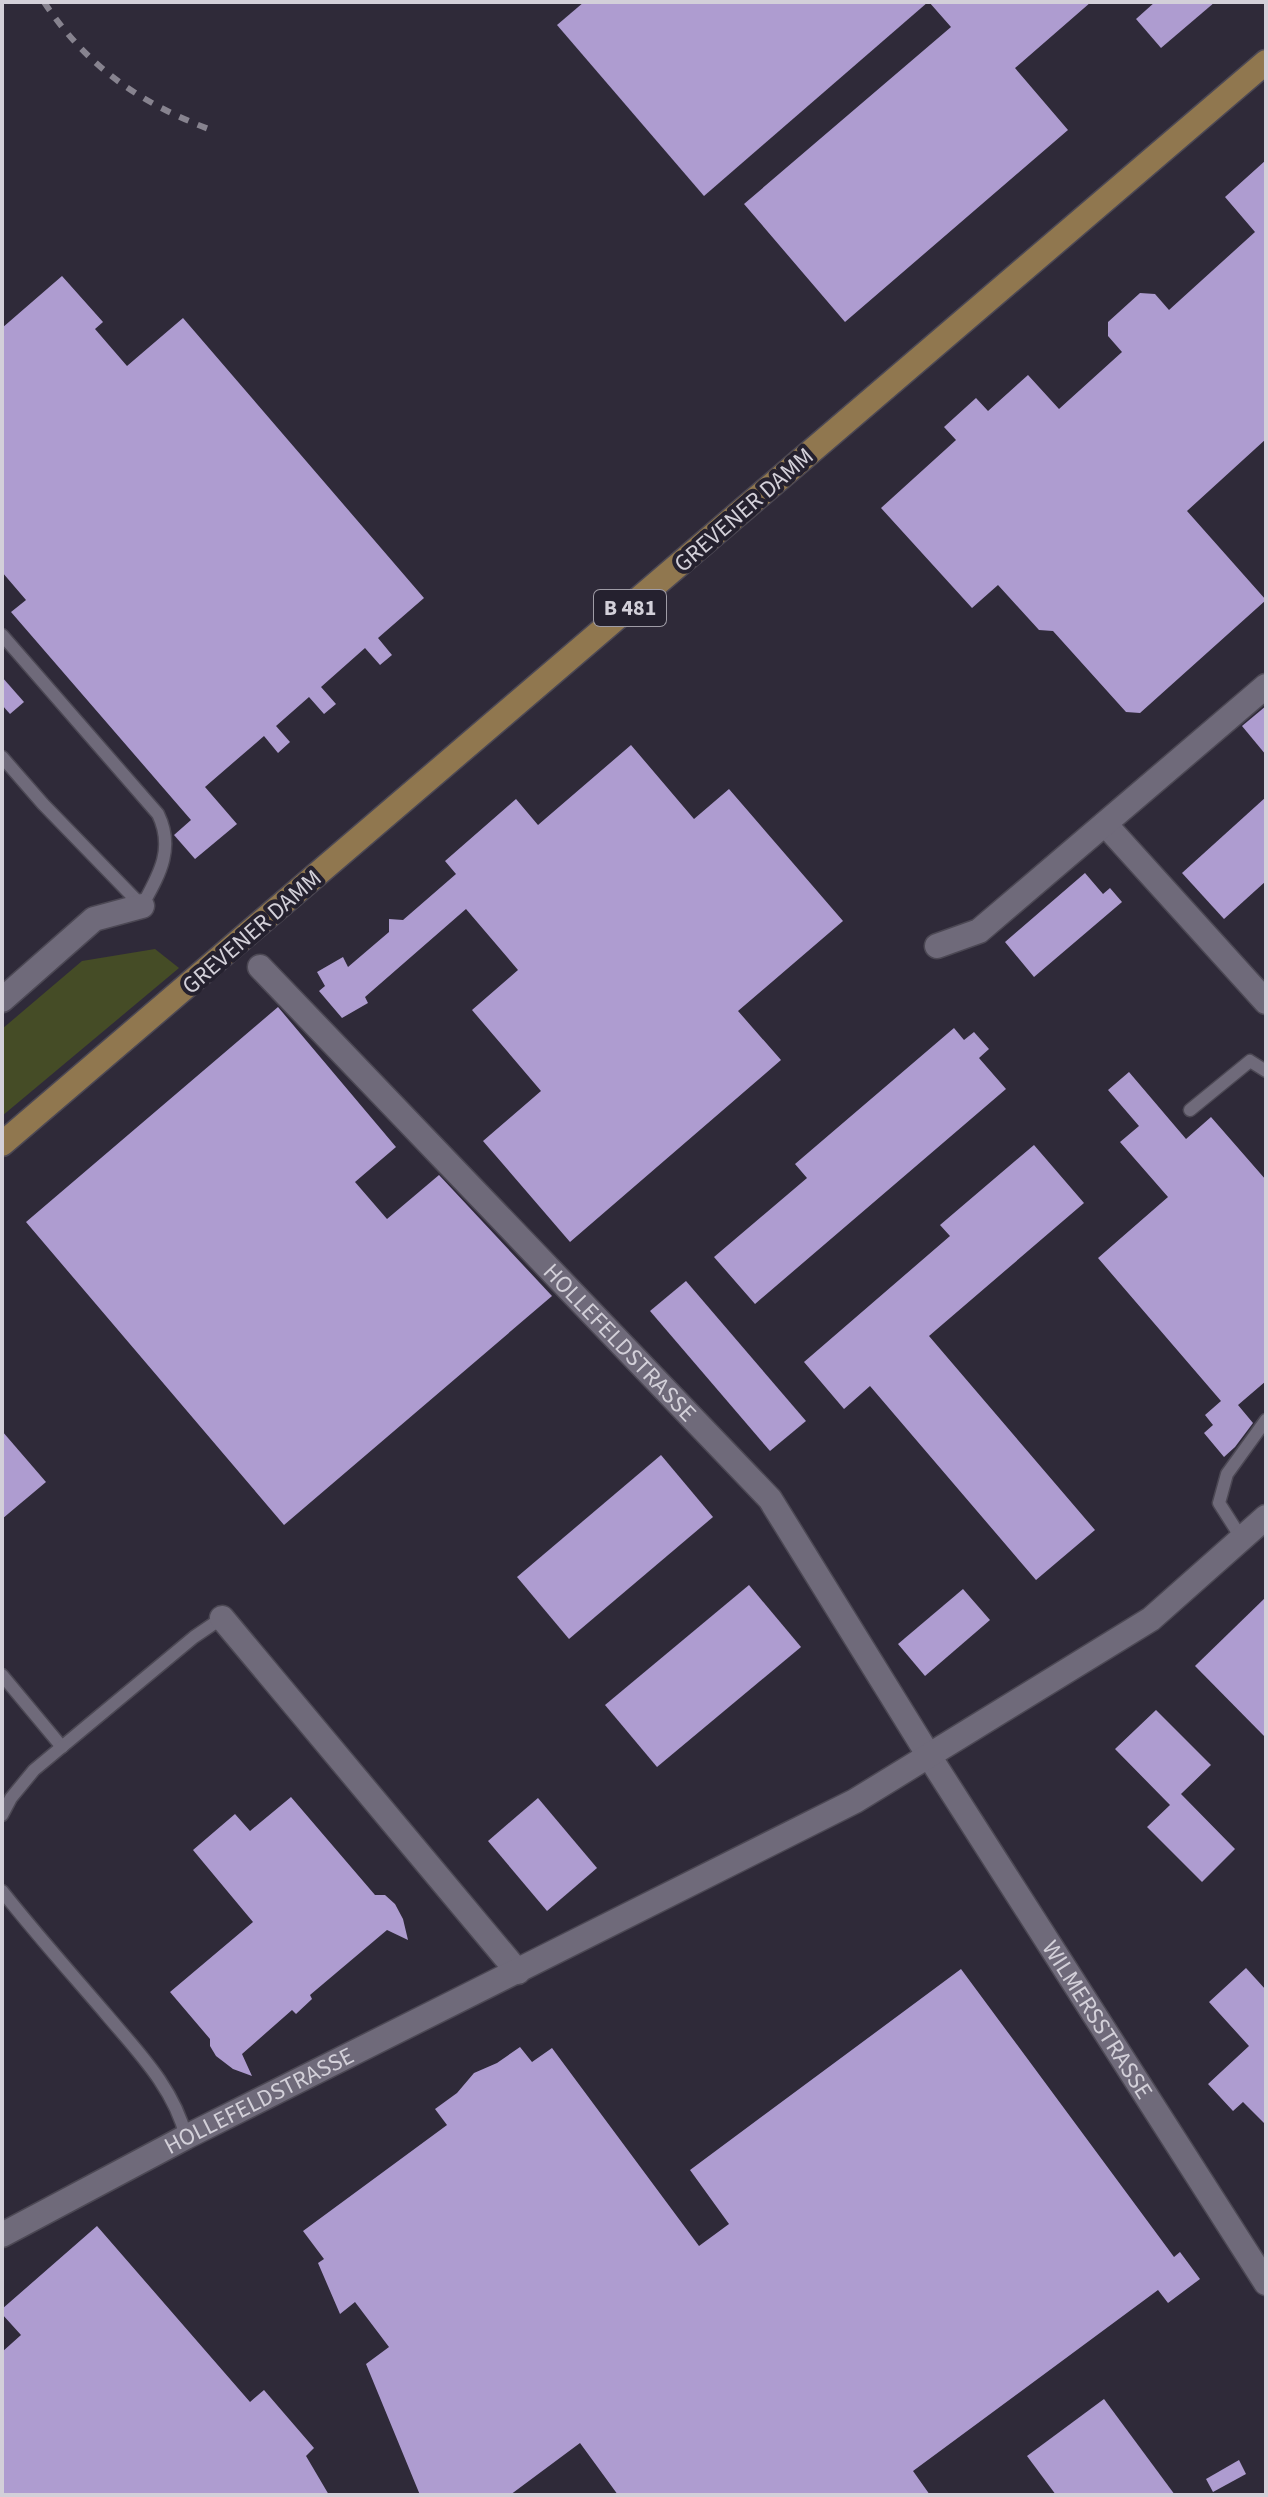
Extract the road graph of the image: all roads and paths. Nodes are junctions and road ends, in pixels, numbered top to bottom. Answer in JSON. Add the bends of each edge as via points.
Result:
{"nodes":[{"id":1,"x":1266,"y":62,"type":"edge"},
{"id":2,"x":2,"y":635,"type":"edge"},
{"id":3,"x":1266,"y":686,"type":"edge"},
{"id":4,"x":2,"y":757,"type":"edge"},
{"id":5,"x":1105,"y":824,"type":"junction"},
{"id":6,"x":142,"y":906,"type":"junction"},
{"id":7,"x":937,"y":946,"type":"dead end"},
{"id":8,"x":260,"y":967,"type":"dead end"},
{"id":9,"x":2,"y":1000,"type":"edge"},
{"id":10,"x":1266,"y":1002,"type":"edge"},
{"id":11,"x":1266,"y":1071,"type":"edge"},
{"id":12,"x":1190,"y":1110,"type":"dead end"},
{"id":13,"x":2,"y":1144,"type":"edge"},
{"id":14,"x":1266,"y":1420,"type":"edge"},
{"id":15,"x":1266,"y":1517,"type":"edge"},
{"id":16,"x":1242,"y":1539,"type":"junction"},
{"id":17,"x":222,"y":1618,"type":"joint"},
{"id":18,"x":2,"y":1675,"type":"edge"},
{"id":19,"x":62,"y":1747,"type":"junction"},
{"id":20,"x":929,"y":1756,"type":"junction"},
{"id":21,"x":2,"y":1815,"type":"edge"},
{"id":22,"x":2,"y":1891,"type":"edge"},
{"id":23,"x":518,"y":1972,"type":"junction"},
{"id":24,"x":186,"y":2137,"type":"junction"},
{"id":25,"x":2,"y":2235,"type":"edge"},
{"id":26,"x":1266,"y":2283,"type":"edge"}],
"edges":[{"from":1,"to":13,"type":"main road","name":"GREVENER DAMM","number":"B 481"},
{"from":2,"to":6,"type":"lane","via":[[158,814],[167,843],[165,860]]},
{"from":3,"to":5,"type":"street"},
{"from":4,"to":6,"type":"lane"},
{"from":5,"to":7,"type":"street","via":[[979,931]]},
{"from":5,"to":10,"type":"street"},
{"from":6,"to":9,"type":"street","via":[[94,919]]},
{"from":8,"to":20,"type":"street","name":"HOLLEFELDSTRASSE","via":[[770,1499]]},
{"from":11,"to":12,"type":"lane","via":[[1250,1061]]},
{"from":14,"to":16,"type":"lane","via":[[1227,1474],[1219,1503]]},
{"from":15,"to":16,"type":"street","name":"HOLLEFELDSTRASSE"},
{"from":16,"to":20,"type":"street","name":"HOLLEFELDSTRASSE","via":[[1151,1619]]},
{"from":17,"to":19,"type":"lane"},
{"from":17,"to":23,"type":"street"},
{"from":18,"to":19,"type":"lane"},
{"from":19,"to":21,"type":"lane","via":[[22,1784]]},
{"from":20,"to":23,"type":"street","name":"HOLLEFELDSTRASSE","via":[[855,1801]]},
{"from":20,"to":26,"type":"street","name":"WILMERSSTRASSE"},
{"from":22,"to":24,"type":"lane","via":[[153,2070]]},
{"from":23,"to":24,"type":"street","name":"HOLLEFELDSTRASSE"},
{"from":24,"to":25,"type":"street","name":"HOLLEFELDSTRASSE"}]}
